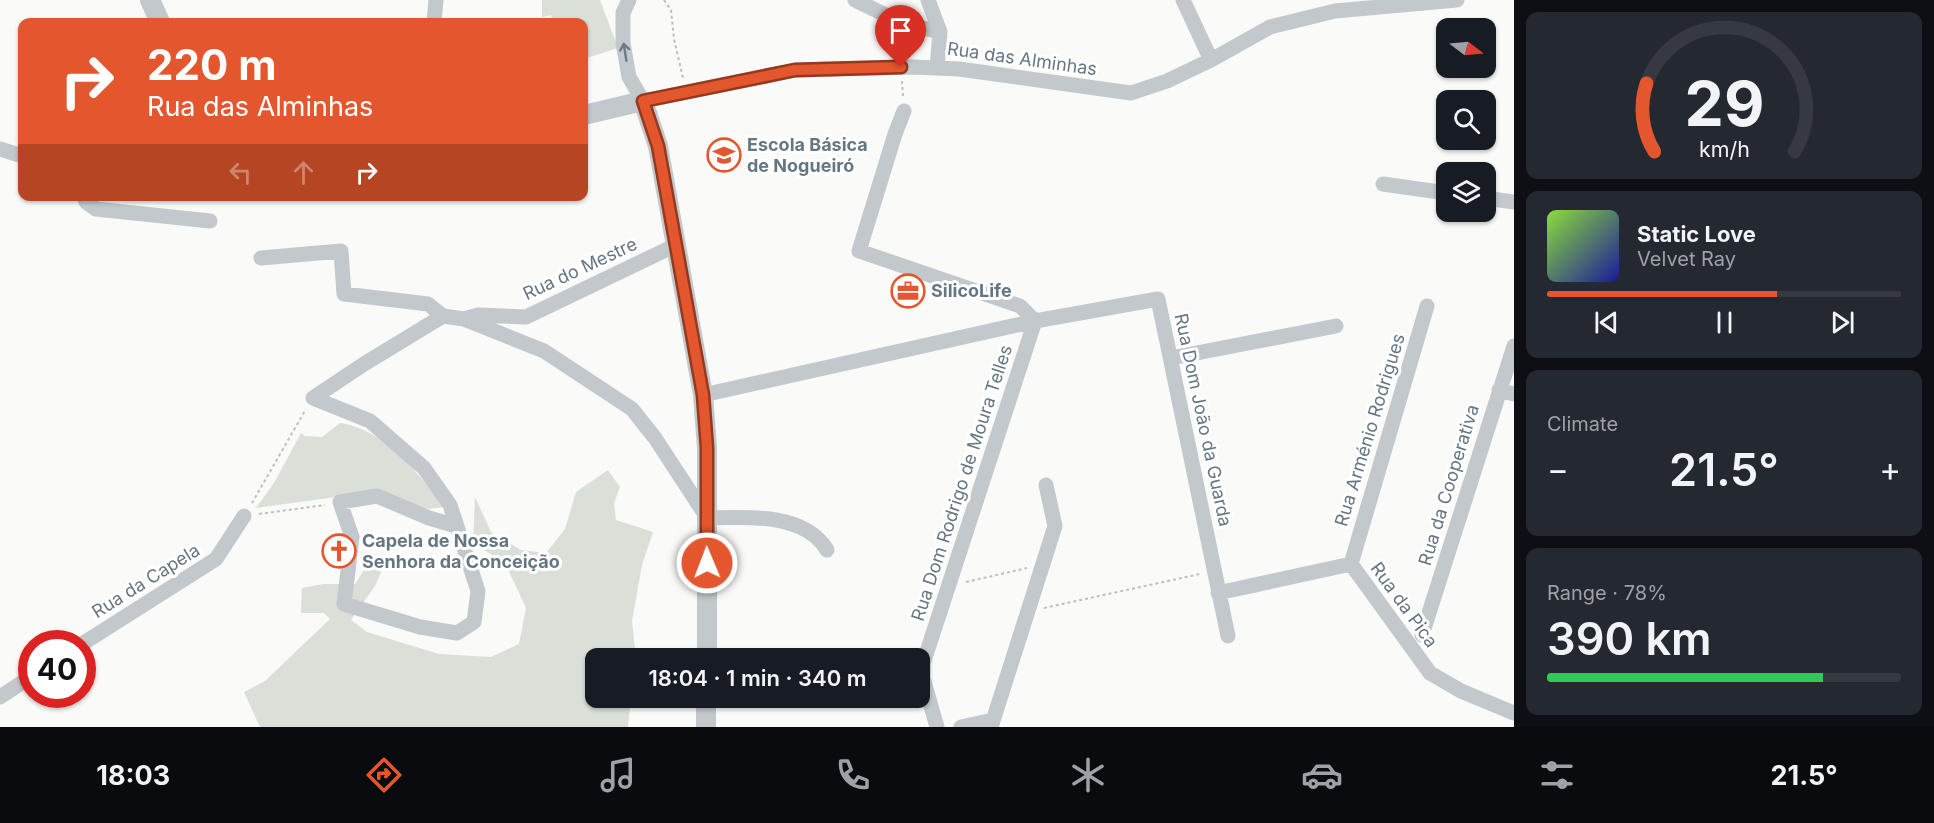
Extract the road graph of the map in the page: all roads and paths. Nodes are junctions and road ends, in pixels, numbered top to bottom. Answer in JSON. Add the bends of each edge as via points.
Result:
{"nodes":[{"id":1,"x":150,"y":0,"type":"edge"},
{"id":2,"x":436,"y":0,"type":"edge"},
{"id":3,"x":629,"y":0,"type":"edge"},
{"id":4,"x":664,"y":0,"type":"edge"},
{"id":5,"x":855,"y":0,"type":"edge"},
{"id":6,"x":928,"y":0,"type":"edge"},
{"id":7,"x":1183,"y":0,"type":"edge"},
{"id":8,"x":1457,"y":0,"type":"edge"},
{"id":9,"x":158,"y":18,"type":"edge"},
{"id":10,"x":434,"y":18,"type":"edge"},
{"id":11,"x":940,"y":32,"type":"junction"},
{"id":12,"x":1211,"y":60,"type":"junction"},
{"id":13,"x":901,"y":67,"type":"junction"},
{"id":14,"x":937,"y":67,"type":"junction"},
{"id":15,"x":686,"y":92,"type":"junction"},
{"id":16,"x":643,"y":101,"type":"junction"},
{"id":17,"x":904,"y":111,"type":"joint"},
{"id":18,"x":588,"y":114,"type":"edge"},
{"id":19,"x":0,"y":149,"type":"edge"},
{"id":20,"x":18,"y":155,"type":"edge"},
{"id":21,"x":1383,"y":184,"type":"dead end"},
{"id":22,"x":1436,"y":192,"type":"edge"},
{"id":23,"x":1496,"y":200,"type":"edge"},
{"id":24,"x":86,"y":201,"type":"edge"},
{"id":25,"x":1514,"y":202,"type":"edge"},
{"id":26,"x":210,"y":221,"type":"dead end"},
{"id":27,"x":676,"y":244,"type":"junction"},
{"id":28,"x":261,"y":258,"type":"dead end"},
{"id":29,"x":1427,"y":306,"type":"dead end"},
{"id":30,"x":443,"y":316,"type":"junction"},
{"id":31,"x":464,"y":319,"type":"junction"},
{"id":32,"x":1035,"y":321,"type":"junction"},
{"id":33,"x":1336,"y":326,"type":"dead end"},
{"id":34,"x":1514,"y":346,"type":"edge"},
{"id":35,"x":1171,"y":358,"type":"junction"},
{"id":36,"x":1498,"y":390,"type":"junction"},
{"id":37,"x":1514,"y":394,"type":"edge"},
{"id":38,"x":703,"y":395,"type":"junction"},
{"id":39,"x":313,"y":398,"type":"junction"},
{"id":40,"x":1046,"y":484,"type":"dead end"},
{"id":41,"x":340,"y":502,"type":"junction"},
{"id":42,"x":244,"y":516,"type":"junction"},
{"id":43,"x":706,"y":517,"type":"junction"},
{"id":44,"x":456,"y":526,"type":"junction"},
{"id":45,"x":826,"y":550,"type":"dead end"},
{"id":46,"x":1042,"y":564,"type":"junction"},
{"id":47,"x":1351,"y":564,"type":"junction"},
{"id":48,"x":1214,"y":571,"type":"junction"},
{"id":49,"x":948,"y":586,"type":"junction"},
{"id":50,"x":1218,"y":593,"type":"junction"},
{"id":51,"x":1027,"y":612,"type":"junction"},
{"id":52,"x":96,"y":635,"type":"edge"},
{"id":53,"x":1422,"y":635,"type":"dead end"},
{"id":54,"x":1228,"y":636,"type":"dead end"},
{"id":55,"x":707,"y":648,"type":"edge"},
{"id":56,"x":18,"y":685,"type":"edge"},
{"id":57,"x":0,"y":697,"type":"edge"},
{"id":58,"x":706,"y":708,"type":"edge"},
{"id":59,"x":1514,"y":713,"type":"edge"},
{"id":60,"x":992,"y":724,"type":"edge"},
{"id":61,"x":706,"y":727,"type":"edge"},
{"id":62,"x":937,"y":727,"type":"edge"},
{"id":63,"x":961,"y":727,"type":"edge"}],
"edges":[{"from":1,"to":9,"type":"street"},
{"from":2,"to":10,"type":"street"},
{"from":16,"to":3,"type":"street","one_way":true,"via":[[629,77],[623,43],[623,13]]},
{"from":4,"to":15,"type":"path","via":[[672,10]]},
{"from":5,"to":11,"type":"street","via":[[902,23]]},
{"from":6,"to":11,"type":"street"},
{"from":7,"to":12,"type":"street"},
{"from":8,"to":12,"type":"street","name":"Rua das Alminhas","via":[[1335,10],[1270,27]]},
{"from":11,"to":14,"type":"street"},
{"from":12,"to":14,"type":"street","name":"Rua das Alminhas","via":[[1131,93]]},
{"from":13,"to":14,"type":"street","name":"Rua das Alminhas"},
{"from":13,"to":15,"type":"street","name":"Rua das Alminhas","via":[[795,70]]},
{"from":13,"to":17,"type":"path"},
{"from":15,"to":16,"type":"street","name":"Rua das Alminhas"},
{"from":16,"to":18,"type":"street"},
{"from":16,"to":27,"type":"street","via":[[658,146]]},
{"from":17,"to":32,"type":"street","via":[[859,251],[1020,306]]},
{"from":19,"to":20,"type":"street"},
{"from":21,"to":22,"type":"street"},
{"from":23,"to":25,"type":"street"},
{"from":24,"to":26,"type":"street","via":[[96,209]]},
{"from":27,"to":31,"type":"street","name":"Rua do Mestre","via":[[526,316],[478,315]]},
{"from":27,"to":38,"type":"street"},
{"from":28,"to":30,"type":"street","via":[[341,250],[344,294],[428,304]]},
{"from":29,"to":47,"type":"street","name":"Rua Arménio Rodrigues"},
{"from":30,"to":31,"type":"street"},
{"from":30,"to":39,"type":"street"},
{"from":31,"to":43,"type":"street","via":[[544,351],[632,410]]},
{"from":32,"to":35,"type":"street","name":"Rua Dom João da Guarda","via":[[1158,299]]},
{"from":32,"to":38,"type":"street"},
{"from":32,"to":49,"type":"street","name":"Rua Dom Rodrigo de Moura Telles"},
{"from":33,"to":35,"type":"street"},
{"from":34,"to":36,"type":"street","name":"Rua da Cooperativa"},
{"from":35,"to":48,"type":"street","name":"Rua Dom João da Guarda"},
{"from":36,"to":37,"type":"street"},
{"from":36,"to":53,"type":"street","name":"Rua da Cooperativa"},
{"from":38,"to":43,"type":"street"},
{"from":39,"to":42,"type":"path"},
{"from":39,"to":44,"type":"street","via":[[370,421],[424,468],[450,505]]},
{"from":40,"to":46,"type":"street","via":[[1055,526]]},
{"from":41,"to":42,"type":"path"},
{"from":41,"to":44,"type":"street","via":[[377,496]]},
{"from":41,"to":44,"type":"street","via":[[352,537],[344,603],[420,627],[457,633],[474,622],[478,591]]},
{"from":42,"to":52,"type":"street","name":"Rua da Capela","via":[[216,559]]},
{"from":43,"to":45,"type":"street","via":[[777,519],[811,534]]},
{"from":43,"to":55,"type":"street"},
{"from":46,"to":49,"type":"path"},
{"from":46,"to":51,"type":"street"},
{"from":47,"to":50,"type":"street","name":"Rua da Pica"},
{"from":47,"to":59,"type":"street","name":"Rua da Pica","via":[[1430,673]]},
{"from":48,"to":50,"type":"street","name":"Rua Dom João da Guarda"},
{"from":48,"to":51,"type":"path"},
{"from":49,"to":62,"type":"street","name":"Rua Dom Rodrigo de Moura Telles","via":[[923,664],[923,678]]},
{"from":50,"to":54,"type":"street","name":"Rua Dom João da Guarda"},
{"from":51,"to":60,"type":"street"},
{"from":56,"to":57,"type":"street"},
{"from":58,"to":61,"type":"street"},
{"from":60,"to":63,"type":"street"}]}
